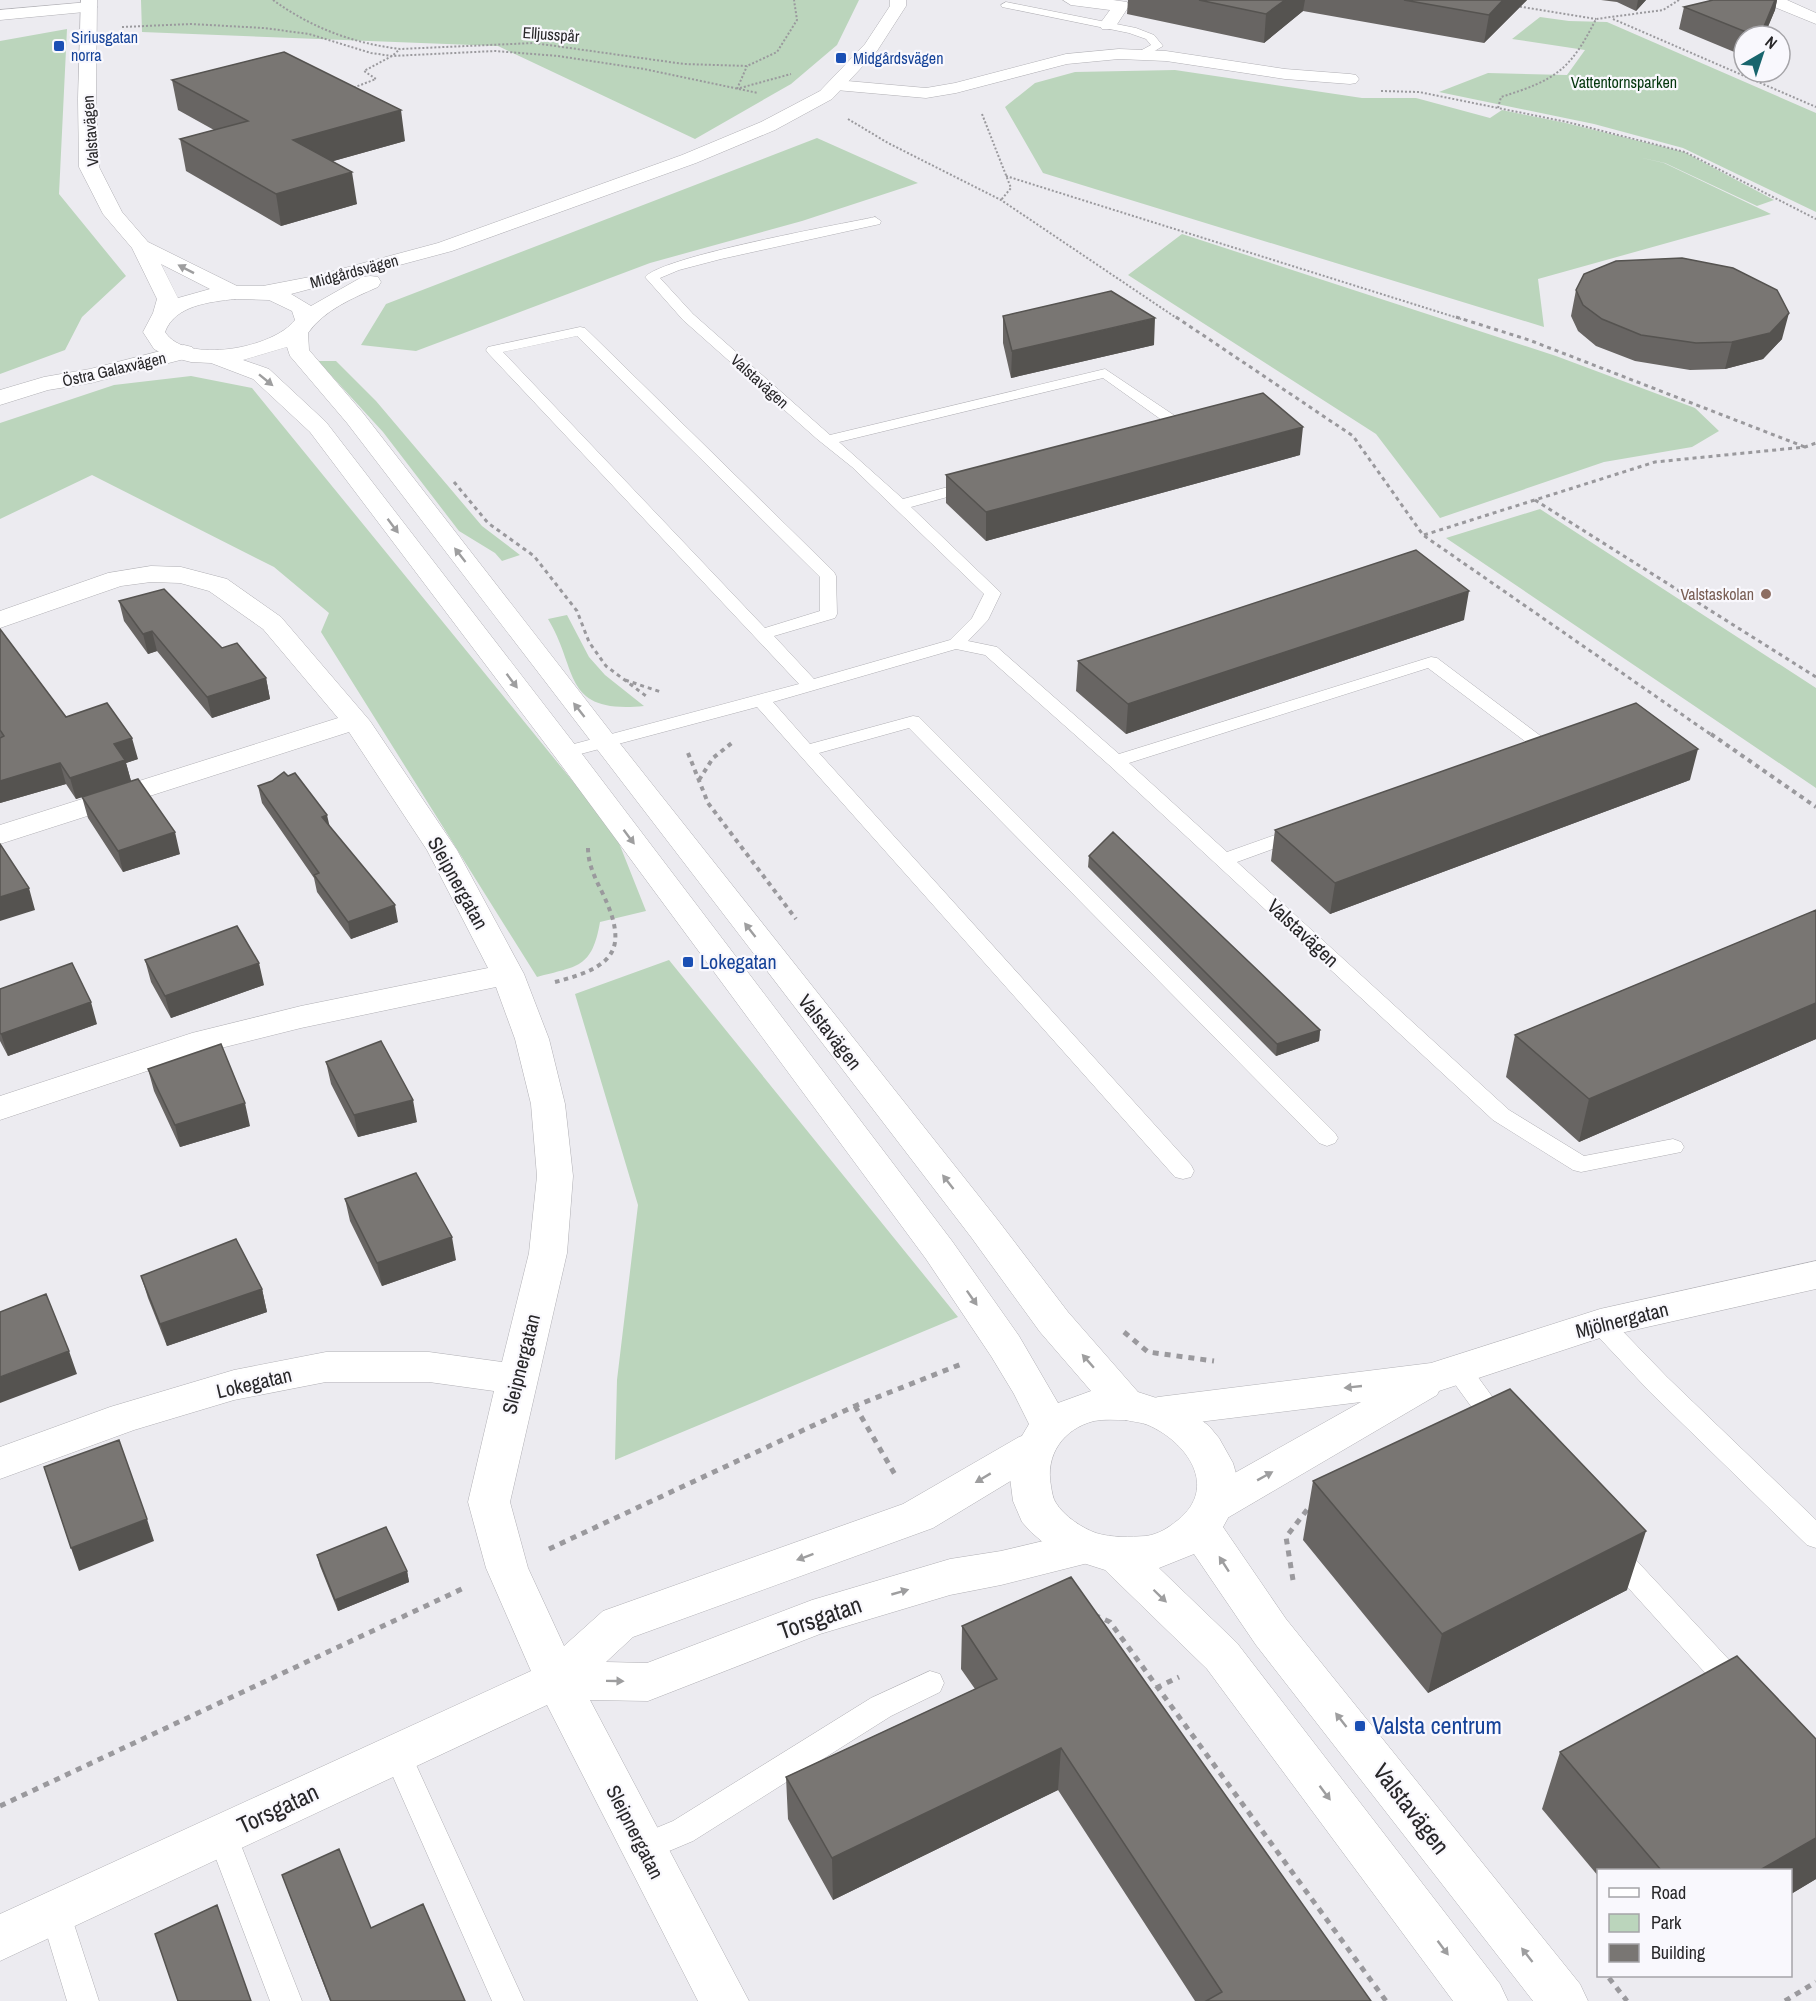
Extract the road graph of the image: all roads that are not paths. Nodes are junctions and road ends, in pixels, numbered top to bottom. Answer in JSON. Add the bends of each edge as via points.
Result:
{"nodes":[{"id":1,"x":898,"y":0,"type":"edge"},
{"id":2,"x":1070,"y":0,"type":"edge"},
{"id":3,"x":1773,"y":0,"type":"edge"},
{"id":4,"x":89,"y":3,"type":"edge"},
{"id":5,"x":1006,"y":5,"type":"dead end"},
{"id":6,"x":1050,"y":14,"type":"junction"},
{"id":7,"x":0,"y":15,"type":"edge"},
{"id":8,"x":1816,"y":19,"type":"edge"},
{"id":9,"x":1108,"y":25,"type":"junction"},
{"id":10,"x":1142,"y":54,"type":"junction"},
{"id":11,"x":1350,"y":79,"type":"dead end"},
{"id":12,"x":836,"y":85,"type":"junction"},
{"id":13,"x":875,"y":221,"type":"dead end"},
{"id":14,"x":141,"y":246,"type":"junction"},
{"id":15,"x":445,"y":247,"type":"junction"},
{"id":16,"x":232,"y":292,"type":"junction"},
{"id":17,"x":262,"y":292,"type":"junction"},
{"id":18,"x":159,"y":323,"type":"junction"},
{"id":19,"x":302,"y":327,"type":"junction"},
{"id":20,"x":184,"y":352,"type":"junction"},
{"id":21,"x":213,"y":356,"type":"junction"},
{"id":22,"x":44,"y":384,"type":"junction"},
{"id":23,"x":0,"y":398,"type":"edge"},
{"id":24,"x":1162,"y":435,"type":"edge"},
{"id":25,"x":827,"y":440,"type":"junction"},
{"id":26,"x":990,"y":480,"type":"edge"},
{"id":27,"x":899,"y":505,"type":"junction"},
{"id":28,"x":0,"y":620,"type":"edge"},
{"id":29,"x":763,"y":634,"type":"junction"},
{"id":30,"x":956,"y":644,"type":"junction"},
{"id":31,"x":811,"y":686,"type":"junction"},
{"id":32,"x":760,"y":700,"type":"junction"},
{"id":33,"x":356,"y":721,"type":"junction"},
{"id":34,"x":604,"y":742,"type":"junction"},
{"id":35,"x":806,"y":751,"type":"junction"},
{"id":36,"x":566,"y":752,"type":"junction"},
{"id":37,"x":1511,"y":758,"type":"edge"},
{"id":38,"x":1116,"y":761,"type":"junction"},
{"id":39,"x":1311,"y":828,"type":"edge"},
{"id":40,"x":0,"y":835,"type":"edge"},
{"id":41,"x":1223,"y":860,"type":"junction"},
{"id":42,"x":512,"y":983,"type":"junction"},
{"id":43,"x":0,"y":1108,"type":"edge"},
{"id":44,"x":1327,"y":1138,"type":"dead end"},
{"id":45,"x":1673,"y":1147,"type":"dead end"},
{"id":46,"x":1183,"y":1171,"type":"dead end"},
{"id":47,"x":1816,"y":1275,"type":"edge"},
{"id":48,"x":1600,"y":1323,"type":"junction"},
{"id":49,"x":1445,"y":1374,"type":"junction"},
{"id":50,"x":519,"y":1379,"type":"junction"},
{"id":51,"x":1142,"y":1408,"type":"junction"},
{"id":52,"x":1042,"y":1437,"type":"junction"},
{"id":53,"x":1513,"y":1444,"type":"edge"},
{"id":54,"x":0,"y":1462,"type":"edge"},
{"id":55,"x":1207,"y":1516,"type":"junction"},
{"id":56,"x":1599,"y":1537,"type":"edge"},
{"id":57,"x":1816,"y":1537,"type":"edge"},
{"id":58,"x":1101,"y":1551,"type":"junction"},
{"id":59,"x":557,"y":1680,"type":"junction"},
{"id":60,"x":930,"y":1683,"type":"dead end"},
{"id":61,"x":1754,"y":1706,"type":"edge"},
{"id":62,"x":397,"y":1754,"type":"junction"},
{"id":63,"x":222,"y":1835,"type":"junction"},
{"id":64,"x":643,"y":1848,"type":"junction"},
{"id":65,"x":55,"y":1912,"type":"junction"},
{"id":66,"x":0,"y":1938,"type":"edge"},
{"id":67,"x":83,"y":2001,"type":"edge"},
{"id":68,"x":286,"y":2001,"type":"edge"},
{"id":69,"x":508,"y":2001,"type":"edge"},
{"id":70,"x":724,"y":2001,"type":"edge"},
{"id":71,"x":1483,"y":2001,"type":"edge"},
{"id":72,"x":1563,"y":2001,"type":"edge"}],
"edges":[{"from":1,"to":12,"type":"street","name":"Midgårdsvägen","via":[[871,48]]},
{"from":2,"to":6,"type":"street"},
{"from":2,"to":9,"type":"street","via":[[1121,6]]},
{"from":3,"to":8,"type":"street"},
{"from":4,"to":7,"type":"street"},
{"from":4,"to":14,"type":"street","name":"Valstavägen","via":[[89,167],[113,214]]},
{"from":5,"to":6,"type":"lane"},
{"from":6,"to":9,"type":"lane"},
{"from":9,"to":10,"type":"lane","via":[[1150,37],[1157,46]]},
{"from":10,"to":11,"type":"street"},
{"from":10,"to":12,"type":"street","via":[[1077,57],[926,93]]},
{"from":12,"to":15,"type":"street","name":"Midgårdsvägen","via":[[826,95],[768,126],[718,147]]},
{"from":13,"to":25,"type":"lane","name":"Valstavägen","via":[[719,255],[652,277],[688,317]]},
{"from":16,"to":14,"type":"street","name":"Valstavägen","one_way":true},
{"from":14,"to":18,"type":"street","name":"Valstavägen","via":[[168,299]]},
{"from":15,"to":17,"type":"street","name":"Midgårdsvägen","via":[[317,282]]},
{"from":15,"to":19,"type":"street","name":"Midgårdsvägen","via":[[342,295]]},
{"from":16,"to":17,"type":"street","name":"Valstavägen"},
{"from":16,"to":18,"type":"street","name":"Valstavägen","via":[[182,304]]},
{"from":17,"to":19,"type":"street","name":"Valstavägen","via":[[287,298],[302,308]]},
{"from":18,"to":20,"type":"street","via":[[163,344]]},
{"from":18,"to":22,"type":"street","name":"Östra Galaxvägen"},
{"from":19,"to":21,"type":"street","via":[[266,348]]},
{"from":34,"to":19,"type":"street","name":"Valstavägen","one_way":true,"via":[[355,418],[298,351]]},
{"from":20,"to":21,"type":"street"},
{"from":20,"to":22,"type":"street","name":"Östra Galaxvägen"},
{"from":21,"to":36,"type":"street","one_way":true,"via":[[261,375],[318,427]]},
{"from":22,"to":23,"type":"street","name":"Östra Galaxvägen"},
{"from":24,"to":25,"type":"lane","via":[[1185,429],[1106,373]]},
{"from":25,"to":27,"type":"lane","name":"Valstavägen"},
{"from":26,"to":27,"type":"lane"},
{"from":27,"to":30,"type":"lane","name":"Valstavägen","via":[[993,593],[980,620]]},
{"from":28,"to":33,"type":"street","name":"Sleipnergatan","via":[[117,579],[181,575],[218,585],[272,623]]},
{"from":29,"to":29,"type":"lane","via":[[730,600],[493,350],[580,331],[828,576],[829,614]]},
{"from":29,"to":31,"type":"lane"},
{"from":30,"to":31,"type":"lane","name":"Valstavägen"},
{"from":30,"to":38,"type":"lane","name":"Valstavägen","via":[[991,651]]},
{"from":31,"to":32,"type":"lane","name":"Valstavägen"},
{"from":32,"to":34,"type":"lane","name":"Valstavägen"},
{"from":32,"to":35,"type":"lane"},
{"from":33,"to":40,"type":"street"},
{"from":33,"to":42,"type":"street","name":"Sleipnergatan","via":[[442,850]]},
{"from":34,"to":36,"type":"lane","name":"Valstavägen"},
{"from":51,"to":34,"type":"street","name":"Valstavägen","one_way":true,"via":[[1054,1322]]},
{"from":35,"to":44,"type":"lane","via":[[913,721]]},
{"from":35,"to":46,"type":"lane"},
{"from":36,"to":52,"type":"street","one_way":true,"via":[[939,1250],[1031,1388]]},
{"from":37,"to":38,"type":"lane","via":[[1544,747],[1431,662]]},
{"from":38,"to":41,"type":"lane","name":"Valstavägen"},
{"from":39,"to":41,"type":"lane"},
{"from":41,"to":45,"type":"lane","name":"Valstavägen","via":[[1501,1115],[1581,1164]]},
{"from":42,"to":43,"type":"street","via":[[301,1017],[192,1044]]},
{"from":42,"to":50,"type":"street","name":"Sleipnergatan","via":[[532,1039],[548,1104],[555,1176],[548,1253]]},
{"from":47,"to":48,"type":"street","name":"Mjölnergatan"},
{"from":48,"to":49,"type":"street","name":"Mjölnergatan"},
{"from":48,"to":57,"type":"lane"},
{"from":49,"to":51,"type":"street","name":"Mjölnergatan","one_way":true},
{"from":49,"to":53,"type":"lane"},
{"from":55,"to":49,"type":"street","name":"Mjölnergatan","one_way":true},
{"from":50,"to":54,"type":"street","name":"Lokegatan","via":[[429,1367],[326,1367],[234,1385],[124,1418]]},
{"from":50,"to":59,"type":"street","name":"Sleipnergatan","via":[[489,1502],[507,1568]]},
{"from":51,"to":52,"type":"street","via":[[1094,1406],[1074,1412]]},
{"from":51,"to":55,"type":"street","name":"Valstavägen","via":[[1185,1427],[1205,1448],[1217,1478]]},
{"from":52,"to":58,"type":"street","via":[[1027,1473],[1036,1509],[1057,1531]]},
{"from":52,"to":59,"type":"street","name":"Torsgatan","one_way":true,"via":[[918,1516],[618,1624]]},
{"from":55,"to":58,"type":"street","via":[[1175,1545],[1152,1553]]},
{"from":72,"to":55,"type":"street","name":"Valstavägen","one_way":true,"via":[[1271,1632]]},
{"from":56,"to":61,"type":"lane"},
{"from":59,"to":58,"type":"street","name":"Torsgatan","one_way":true,"via":[[648,1682],[812,1618],[950,1577]]},
{"from":58,"to":71,"type":"street","one_way":true,"via":[[1221,1656]]},
{"from":59,"to":62,"type":"street","name":"Torsgatan"},
{"from":59,"to":64,"type":"street","name":"Sleipnergatan"},
{"from":60,"to":64,"type":"lane","via":[[881,1707],[683,1831]]},
{"from":62,"to":63,"type":"street","name":"Torsgatan"},
{"from":62,"to":69,"type":"lane"},
{"from":63,"to":65,"type":"street","name":"Torsgatan"},
{"from":63,"to":68,"type":"lane"},
{"from":64,"to":70,"type":"street","name":"Sleipnergatan"},
{"from":65,"to":66,"type":"street","name":"Torsgatan"},
{"from":65,"to":67,"type":"lane"}]}
